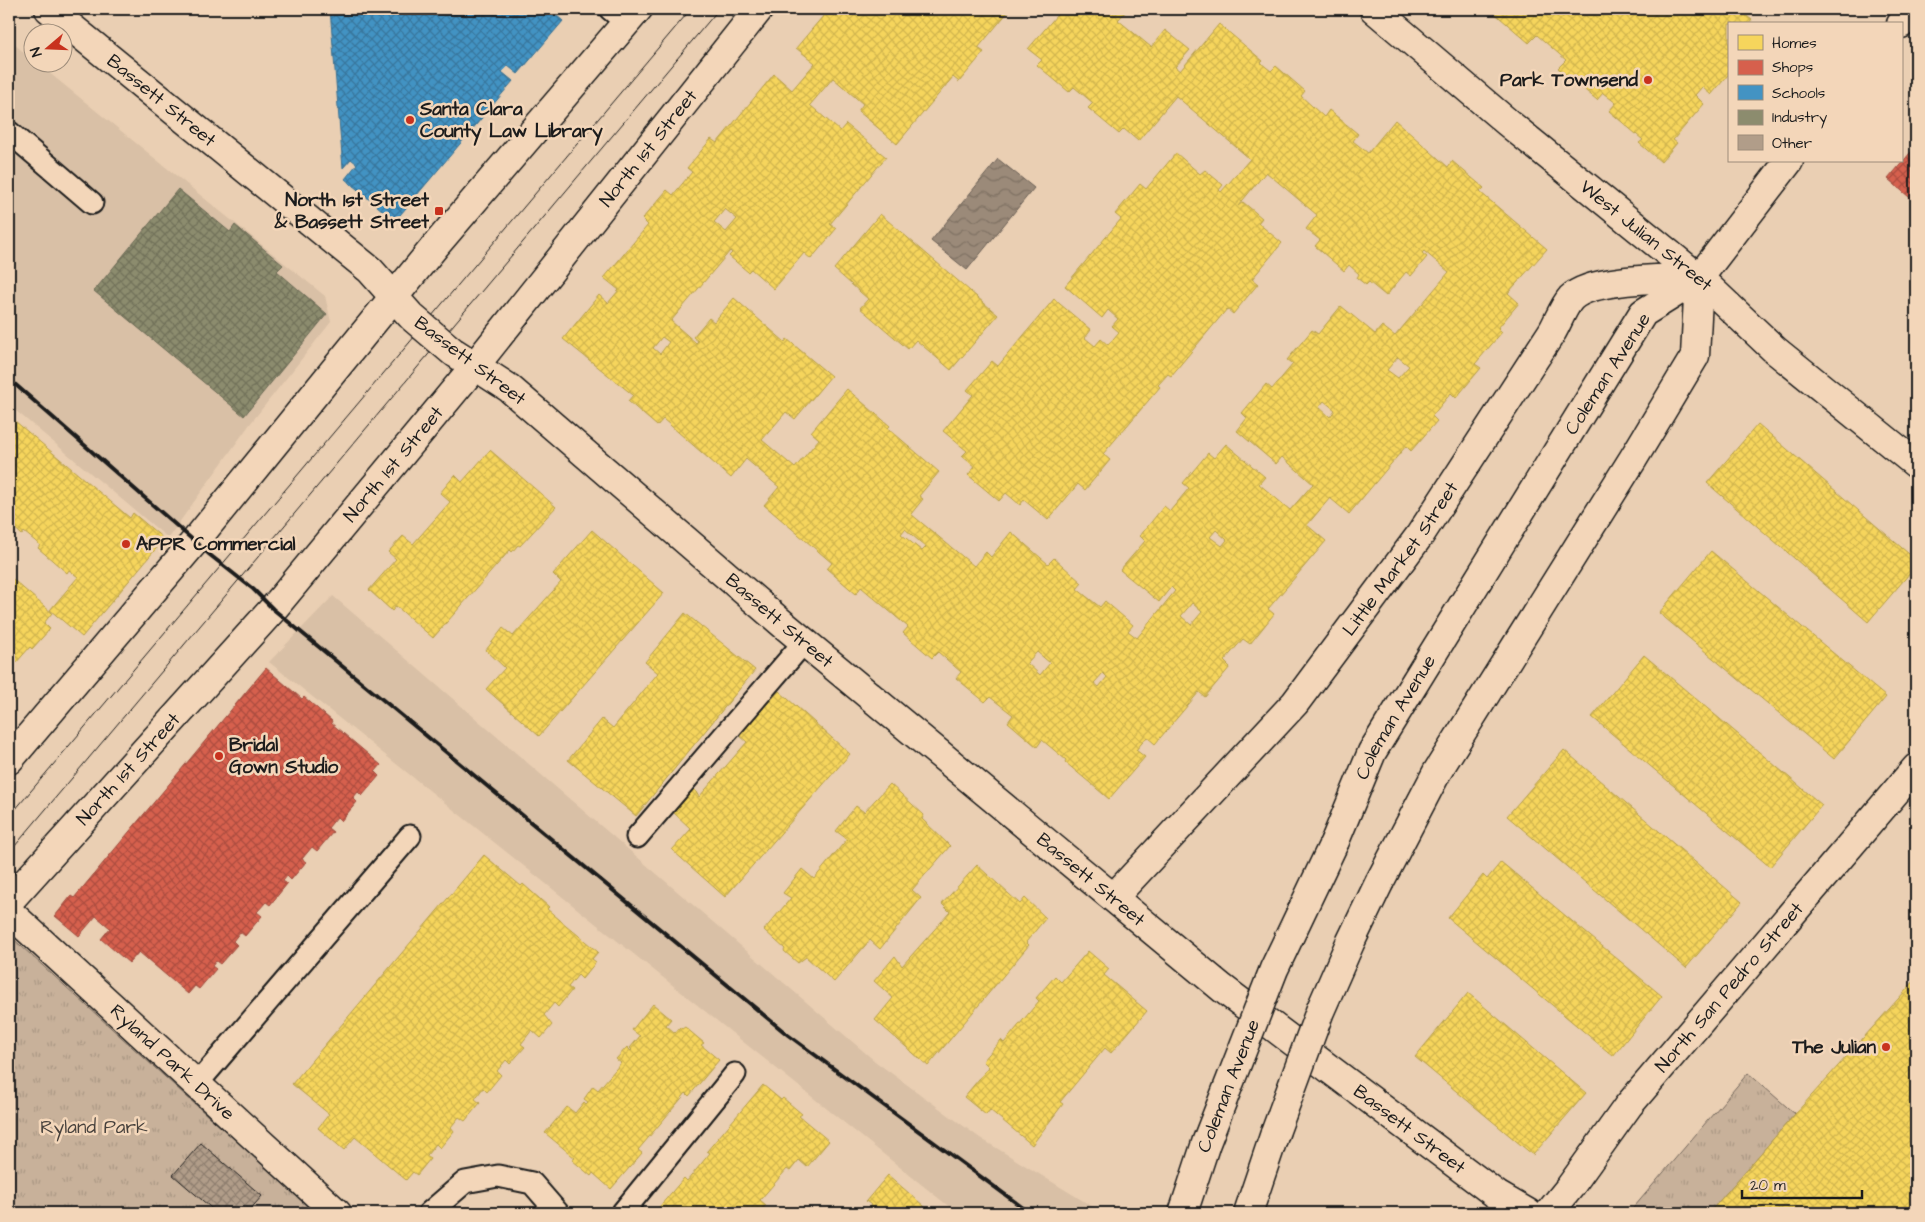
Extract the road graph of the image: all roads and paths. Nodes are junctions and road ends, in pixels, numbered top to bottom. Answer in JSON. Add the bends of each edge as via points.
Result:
{"nodes":[{"id":1,"x":49,"y":9,"type":"edge"},
{"id":2,"x":759,"y":9,"type":"edge"},
{"id":3,"x":1374,"y":9,"type":"edge"},
{"id":4,"x":1913,"y":9,"type":"edge"},
{"id":5,"x":625,"y":13,"type":"edge"},
{"id":6,"x":1902,"y":23,"type":"edge"},
{"id":7,"x":9,"y":132,"type":"edge"},
{"id":8,"x":1788,"y":162,"type":"edge"},
{"id":9,"x":92,"y":203,"type":"dead end"},
{"id":10,"x":1699,"y":278,"type":"junction"},
{"id":11,"x":394,"y":298,"type":"junction"},
{"id":12,"x":464,"y":359,"type":"junction"},
{"id":13,"x":1916,"y":464,"type":"edge"},
{"id":14,"x":805,"y":641,"type":"junction"},
{"id":15,"x":9,"y":760,"type":"edge"},
{"id":16,"x":1916,"y":768,"type":"edge"},
{"id":17,"x":410,"y":836,"type":"dead end"},
{"id":18,"x":636,"y":837,"type":"dead end"},
{"id":19,"x":1114,"y":897,"type":"junction"},
{"id":20,"x":9,"y":902,"type":"edge"},
{"id":21,"x":9,"y":912,"type":"edge"},
{"id":22,"x":735,"y":1074,"type":"dead end"},
{"id":23,"x":196,"y":1084,"type":"junction"},
{"id":24,"x":337,"y":1213,"type":"edge"},
{"id":25,"x":428,"y":1213,"type":"edge"},
{"id":26,"x":558,"y":1213,"type":"edge"},
{"id":27,"x":622,"y":1213,"type":"edge"},
{"id":28,"x":1183,"y":1213,"type":"edge"},
{"id":29,"x":1248,"y":1213,"type":"edge"},
{"id":30,"x":1528,"y":1213,"type":"edge"},
{"id":31,"x":1549,"y":1213,"type":"edge"}],
"edges":[{"from":1,"to":11,"type":"main road","name":"Bassett Street","via":[[370,270]]},
{"from":2,"to":12,"type":"main road","name":"North 1st Street"},
{"from":3,"to":10,"type":"main road","name":"West Julian Street","via":[[1515,129]]},
{"from":4,"to":6,"type":"main road"},
{"from":5,"to":11,"type":"main road"},
{"from":7,"to":9,"type":"lane"},
{"from":8,"to":10,"type":"main road"},
{"from":10,"to":13,"type":"main road","name":"West Julian Street","via":[[1775,350]]},
{"from":10,"to":19,"type":"main road","name":"Little Market Street","via":[[1608,283],[1586,288],[1571,298],[1420,535],[1295,703]]},
{"from":10,"to":28,"type":"main road","name":"Coleman Avenue","bridge":true,"via":[[1643,313],[1372,752],[1335,841],[1274,969],[1206,1144]]},
{"from":10,"to":29,"type":"main road","bridge":true,"via":[[1695,356],[1442,764],[1380,881],[1320,1011]]},
{"from":11,"to":12,"type":"main road","name":"Bassett Street","bridge":true,"via":[[413,318]]},
{"from":11,"to":15,"type":"main road","via":[[196,540]]},
{"from":12,"to":14,"type":"main road","name":"Bassett Street","via":[[509,388]]},
{"from":12,"to":20,"type":"main road","name":"North 1st Street","via":[[273,609]]},
{"from":14,"to":18,"type":"lane"},
{"from":14,"to":19,"type":"main road","name":"Bassett Street"},
{"from":16,"to":31,"type":"main road","name":"North San Pedro Street","via":[[1628,1106]]},
{"from":17,"to":23,"type":"lane"},
{"from":19,"to":30,"type":"main road","name":"Bassett Street","via":[[1222,988],[1498,1195]]},
{"from":21,"to":23,"type":"main road","name":"Ryland Park Drive"},
{"from":22,"to":27,"type":"lane"},
{"from":23,"to":24,"type":"main road","name":"Ryland Park Drive"},
{"from":25,"to":26,"type":"lane","via":[[465,1182],[498,1176],[532,1183]]}]}
